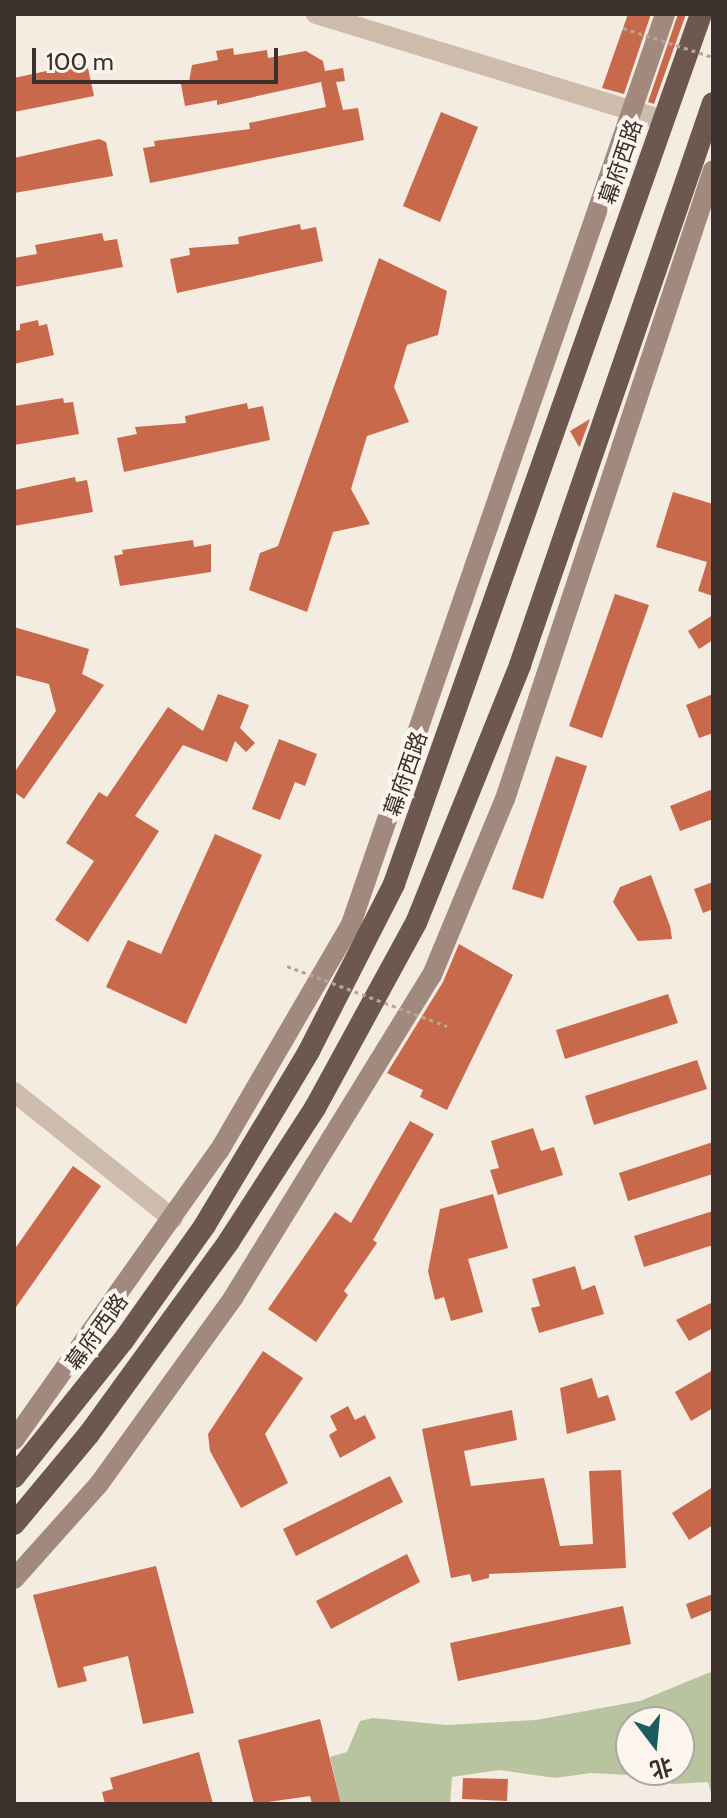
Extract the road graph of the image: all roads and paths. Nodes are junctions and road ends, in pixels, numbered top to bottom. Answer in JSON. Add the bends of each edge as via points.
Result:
{"nodes":[{"id":1,"x":316,"y":14,"type":"edge"},
{"id":2,"x":665,"y":14,"type":"edge"},
{"id":3,"x":701,"y":14,"type":"edge"},
{"id":4,"x":623,"y":28,"type":"dead end"},
{"id":5,"x":713,"y":57,"type":"edge"},
{"id":6,"x":713,"y":103,"type":"edge"},
{"id":7,"x":632,"y":109,"type":"junction"},
{"id":8,"x":663,"y":120,"type":"junction"},
{"id":9,"x":713,"y":170,"type":"edge"},
{"id":10,"x":287,"y":966,"type":"dead end"},
{"id":11,"x":447,"y":1026,"type":"dead end"},
{"id":12,"x":14,"y":1092,"type":"edge"},
{"id":13,"x":173,"y":1219,"type":"junction"},
{"id":14,"x":14,"y":1440,"type":"edge"},
{"id":15,"x":14,"y":1477,"type":"edge"},
{"id":16,"x":14,"y":1524,"type":"edge"},
{"id":17,"x":14,"y":1579,"type":"edge"}],
"edges":[{"from":1,"to":7,"type":"street"},
{"from":2,"to":7,"type":"main road","name":"幕府西路"},
{"from":3,"to":8,"type":"highway","name":"幕府西路"},
{"from":4,"to":5,"type":"path","bridge":true},
{"from":6,"to":16,"type":"highway","via":[[520,665],[416,923],[315,1108],[229,1241],[89,1434]]},
{"from":7,"to":8,"type":"street"},
{"from":7,"to":13,"type":"main road","name":"幕府西路","via":[[351,924],[219,1151]]},
{"from":8,"to":15,"type":"highway","name":"幕府西路","via":[[394,884],[309,1051],[205,1225],[123,1341]]},
{"from":9,"to":17,"type":"main road","via":[[505,799],[432,975],[233,1298],[99,1484]]},
{"from":10,"to":11,"type":"path","bridge":true},
{"from":12,"to":13,"type":"street"},
{"from":13,"to":14,"type":"main road","name":"幕府西路"}]}
